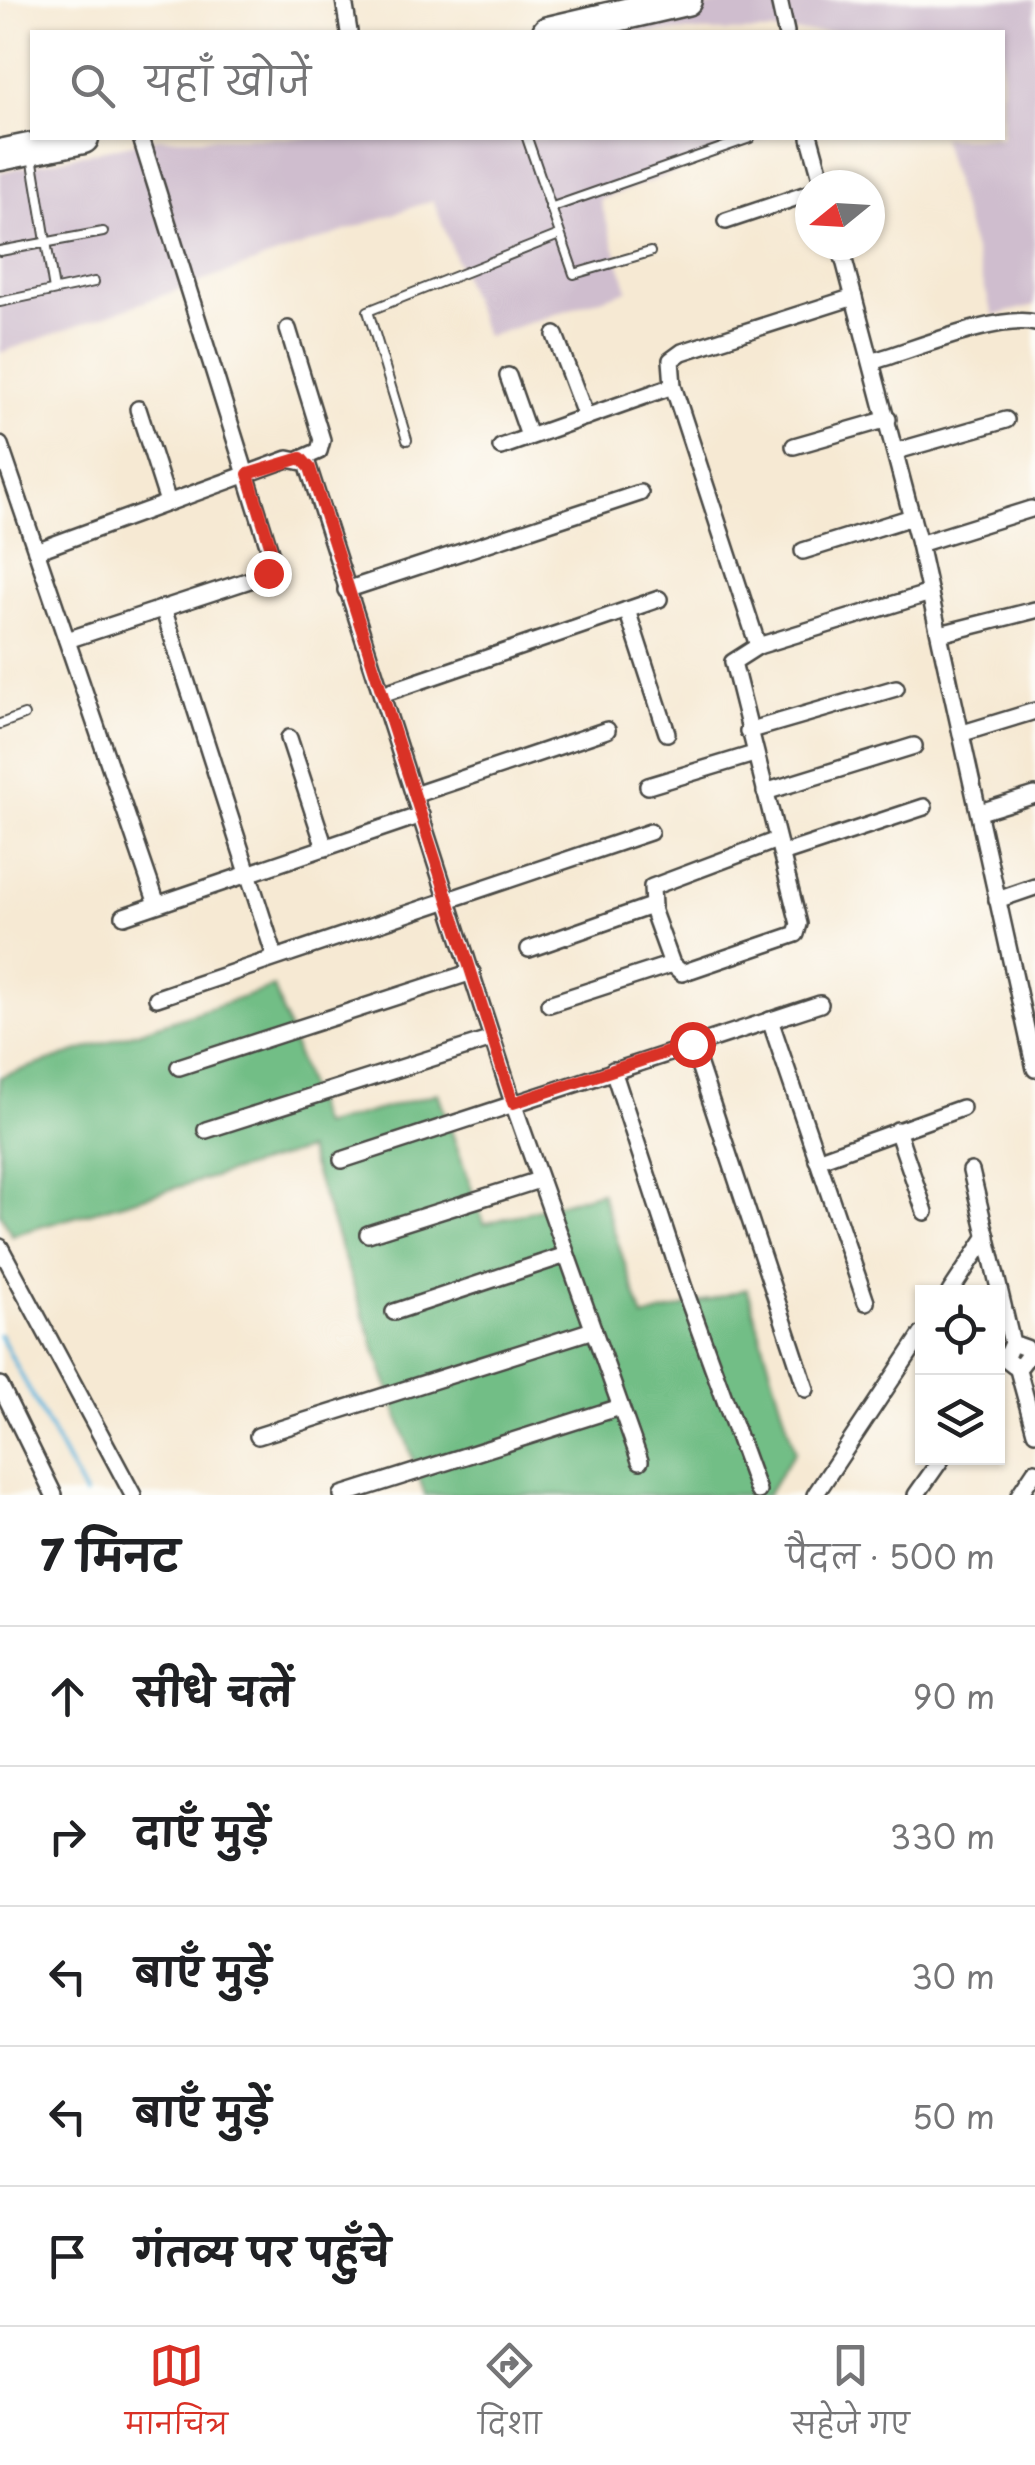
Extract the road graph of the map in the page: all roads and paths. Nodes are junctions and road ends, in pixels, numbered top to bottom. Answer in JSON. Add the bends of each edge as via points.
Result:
{"nodes":[{"id":1,"x":344,"y":0,"type":"edge"},
{"id":2,"x":686,"y":0,"type":"edge"},
{"id":3,"x":779,"y":0,"type":"edge"},
{"id":4,"x":614,"y":8,"type":"edge"},
{"id":5,"x":350,"y":30,"type":"edge"},
{"id":6,"x":554,"y":30,"type":"edge"},
{"id":7,"x":786,"y":30,"type":"edge"},
{"id":8,"x":74,"y":140,"type":"edge"},
{"id":9,"x":142,"y":140,"type":"edge"},
{"id":10,"x":528,"y":140,"type":"edge"},
{"id":11,"x":744,"y":140,"type":"edge"},
{"id":12,"x":811,"y":140,"type":"edge"},
{"id":13,"x":31,"y":149,"type":"junction"},
{"id":14,"x":0,"y":155,"type":"edge"},
{"id":15,"x":819,"y":170,"type":"edge"},
{"id":16,"x":795,"y":198,"type":"edge"},
{"id":17,"x":550,"y":208,"type":"junction"},
{"id":18,"x":726,"y":222,"type":"dead end"},
{"id":19,"x":102,"y":232,"type":"dead end"},
{"id":20,"x":558,"y":236,"type":"junction"},
{"id":21,"x":46,"y":242,"type":"junction"},
{"id":22,"x":0,"y":251,"type":"edge"},
{"id":23,"x":650,"y":252,"type":"dead end"},
{"id":24,"x":844,"y":260,"type":"edge"},
{"id":25,"x":94,"y":282,"type":"dead end"},
{"id":26,"x":54,"y":290,"type":"junction"},
{"id":27,"x":854,"y":296,"type":"junction"},
{"id":28,"x":0,"y":302,"type":"edge"},
{"id":29,"x":1035,"y":323,"type":"edge"},
{"id":30,"x":288,"y":329,"type":"dead end"},
{"id":31,"x":556,"y":336,"type":"dead end"},
{"id":32,"x":874,"y":362,"type":"junction"},
{"id":33,"x":508,"y":376,"type":"dead end"},
{"id":34,"x":673,"y":386,"type":"junction"},
{"id":35,"x":138,"y":410,"type":"dead end"},
{"id":36,"x":586,"y":417,"type":"junction"},
{"id":37,"x":888,"y":419,"type":"junction"},
{"id":38,"x":1006,"y":420,"type":"dead end"},
{"id":39,"x":528,"y":436,"type":"junction"},
{"id":40,"x":407,"y":440,"type":"dead end"},
{"id":41,"x":0,"y":445,"type":"edge"},
{"id":42,"x":501,"y":446,"type":"dead end"},
{"id":43,"x":794,"y":446,"type":"dead end"},
{"id":44,"x":897,"y":451,"type":"junction"},
{"id":45,"x":301,"y":458,"type":"junction"},
{"id":46,"x":248,"y":474,"type":"junction"},
{"id":47,"x":640,"y":494,"type":"dead end"},
{"id":48,"x":168,"y":502,"type":"junction"},
{"id":49,"x":1031,"y":510,"type":"dead end"},
{"id":50,"x":912,"y":517,"type":"junction"},
{"id":51,"x":919,"y":544,"type":"junction"},
{"id":52,"x":36,"y":550,"type":"junction"},
{"id":53,"x":803,"y":551,"type":"dead end"},
{"id":54,"x":346,"y":590,"type":"junction"},
{"id":55,"x":930,"y":593,"type":"junction"},
{"id":56,"x":659,"y":599,"type":"dead end"},
{"id":57,"x":163,"y":608,"type":"junction"},
{"id":58,"x":627,"y":610,"type":"junction"},
{"id":59,"x":1035,"y":610,"type":"edge"},
{"id":60,"x":940,"y":634,"type":"junction"},
{"id":61,"x":67,"y":640,"type":"junction"},
{"id":62,"x":758,"y":646,"type":"junction"},
{"id":63,"x":896,"y":688,"type":"dead end"},
{"id":64,"x":382,"y":694,"type":"junction"},
{"id":65,"x":1035,"y":711,"type":"edge"},
{"id":66,"x":24,"y":715,"type":"dead end"},
{"id":67,"x":0,"y":724,"type":"edge"},
{"id":68,"x":607,"y":730,"type":"dead end"},
{"id":69,"x":748,"y":731,"type":"junction"},
{"id":70,"x":667,"y":733,"type":"dead end"},
{"id":71,"x":963,"y":733,"type":"junction"},
{"id":72,"x":289,"y":738,"type":"dead end"},
{"id":73,"x":914,"y":746,"type":"dead end"},
{"id":74,"x":754,"y":754,"type":"junction"},
{"id":75,"x":648,"y":786,"type":"dead end"},
{"id":76,"x":765,"y":792,"type":"junction"},
{"id":77,"x":414,"y":795,"type":"junction"},
{"id":78,"x":1035,"y":795,"type":"edge"},
{"id":79,"x":924,"y":807,"type":"dead end"},
{"id":80,"x":980,"y":812,"type":"junction"},
{"id":81,"x":421,"y":815,"type":"junction"},
{"id":82,"x":650,"y":832,"type":"dead end"},
{"id":83,"x":779,"y":847,"type":"junction"},
{"id":84,"x":325,"y":848,"type":"junction"},
{"id":85,"x":248,"y":875,"type":"junction"},
{"id":86,"x":1035,"y":887,"type":"edge"},
{"id":87,"x":446,"y":898,"type":"junction"},
{"id":88,"x":997,"y":900,"type":"junction"},
{"id":89,"x":157,"y":904,"type":"junction"},
{"id":90,"x":654,"y":907,"type":"junction"},
{"id":91,"x":124,"y":916,"type":"dead end"},
{"id":92,"x":528,"y":948,"type":"dead end"},
{"id":93,"x":274,"y":957,"type":"junction"},
{"id":94,"x":672,"y":964,"type":"junction"},
{"id":95,"x":472,"y":972,"type":"junction"},
{"id":96,"x":1035,"y":989,"type":"edge"},
{"id":97,"x":1018,"y":995,"type":"junction"},
{"id":98,"x":157,"y":998,"type":"dead end"},
{"id":99,"x":549,"y":1004,"type":"dead end"},
{"id":100,"x":820,"y":1004,"type":"dead end"},
{"id":101,"x":770,"y":1020,"type":"junction"},
{"id":102,"x":492,"y":1040,"type":"junction"},
{"id":103,"x":692,"y":1044,"type":"junction"},
{"id":104,"x":179,"y":1067,"type":"dead end"},
{"id":105,"x":1035,"y":1069,"type":"edge"},
{"id":106,"x":613,"y":1070,"type":"junction"},
{"id":107,"x":513,"y":1103,"type":"junction"},
{"id":108,"x":962,"y":1108,"type":"dead end"},
{"id":109,"x":206,"y":1130,"type":"dead end"},
{"id":110,"x":897,"y":1130,"type":"junction"},
{"id":111,"x":342,"y":1160,"type":"dead end"},
{"id":112,"x":817,"y":1160,"type":"junction"},
{"id":113,"x":972,"y":1171,"type":"dead end"},
{"id":114,"x":539,"y":1180,"type":"junction"},
{"id":115,"x":924,"y":1212,"type":"dead end"},
{"id":116,"x":368,"y":1234,"type":"dead end"},
{"id":117,"x":988,"y":1236,"type":"junction"},
{"id":118,"x":0,"y":1247,"type":"edge"},
{"id":119,"x":566,"y":1255,"type":"junction"},
{"id":120,"x":955,"y":1285,"type":"edge"},
{"id":121,"x":866,"y":1302,"type":"dead end"},
{"id":122,"x":394,"y":1312,"type":"dead end"},
{"id":123,"x":593,"y":1330,"type":"junction"},
{"id":124,"x":1012,"y":1343,"type":"junction"},
{"id":125,"x":915,"y":1345,"type":"edge"},
{"id":126,"x":1031,"y":1350,"type":"edge"},
{"id":127,"x":1012,"y":1364,"type":"junction"},
{"id":128,"x":999,"y":1375,"type":"edge"},
{"id":129,"x":0,"y":1385,"type":"edge"},
{"id":130,"x":806,"y":1388,"type":"dead end"},
{"id":131,"x":620,"y":1407,"type":"junction"},
{"id":132,"x":1035,"y":1432,"type":"edge"},
{"id":133,"x":258,"y":1436,"type":"dead end"},
{"id":134,"x":640,"y":1461,"type":"dead end"},
{"id":135,"x":937,"y":1465,"type":"edge"},
{"id":136,"x":1035,"y":1471,"type":"edge"},
{"id":137,"x":758,"y":1491,"type":"dead end"},
{"id":138,"x":54,"y":1495,"type":"edge"},
{"id":139,"x":133,"y":1495,"type":"edge"},
{"id":140,"x":342,"y":1495,"type":"edge"},
{"id":141,"x":815,"y":1495,"type":"edge"},
{"id":142,"x":916,"y":1495,"type":"edge"},
{"id":143,"x":1018,"y":1495,"type":"edge"}],
"edges":[{"from":1,"to":5,"type":"street"},
{"from":2,"to":4,"type":"highway"},
{"from":3,"to":7,"type":"street"},
{"from":4,"to":6,"type":"highway"},
{"from":8,"to":13,"type":"highway"},
{"from":9,"to":46,"type":"street"},
{"from":10,"to":17,"type":"lane"},
{"from":11,"to":17,"type":"lane"},
{"from":12,"to":15,"type":"street"},
{"from":13,"to":14,"type":"highway"},
{"from":13,"to":21,"type":"lane"},
{"from":16,"to":18,"type":"street"},
{"from":17,"to":20,"type":"lane"},
{"from":19,"to":21,"type":"lane"},
{"from":20,"to":23,"type":"lane","via":[[578,276]]},
{"from":20,"to":40,"type":"lane","via":[[368,311]]},
{"from":21,"to":22,"type":"lane"},
{"from":21,"to":26,"type":"lane"},
{"from":24,"to":27,"type":"street"},
{"from":25,"to":26,"type":"lane"},
{"from":26,"to":28,"type":"lane"},
{"from":27,"to":32,"type":"street"},
{"from":27,"to":34,"type":"street","via":[[682,352],[671,360]]},
{"from":29,"to":32,"type":"street","via":[[1018,321]]},
{"from":30,"to":45,"type":"street","via":[[322,440],[318,451]]},
{"from":31,"to":36,"type":"street"},
{"from":32,"to":37,"type":"street"},
{"from":33,"to":39,"type":"street"},
{"from":34,"to":36,"type":"street"},
{"from":34,"to":62,"type":"street"},
{"from":35,"to":48,"type":"street"},
{"from":36,"to":39,"type":"street"},
{"from":37,"to":43,"type":"street"},
{"from":37,"to":44,"type":"street"},
{"from":38,"to":44,"type":"street"},
{"from":39,"to":42,"type":"street"},
{"from":41,"to":52,"type":"street"},
{"from":44,"to":50,"type":"street"},
{"from":45,"to":46,"type":"street"},
{"from":45,"to":54,"type":"street","via":[[310,468]]},
{"from":46,"to":48,"type":"street"},
{"from":46,"to":57,"type":"street","via":[[272,569]]},
{"from":47,"to":54,"type":"street"},
{"from":48,"to":52,"type":"street"},
{"from":49,"to":51,"type":"street"},
{"from":50,"to":51,"type":"street"},
{"from":50,"to":53,"type":"street"},
{"from":51,"to":55,"type":"street"},
{"from":52,"to":61,"type":"street"},
{"from":54,"to":64,"type":"street"},
{"from":55,"to":60,"type":"street"},
{"from":55,"to":62,"type":"street"},
{"from":56,"to":58,"type":"street"},
{"from":57,"to":61,"type":"street"},
{"from":57,"to":85,"type":"street"},
{"from":58,"to":64,"type":"street"},
{"from":58,"to":70,"type":"street"},
{"from":59,"to":60,"type":"street"},
{"from":60,"to":71,"type":"street"},
{"from":61,"to":89,"type":"street"},
{"from":62,"to":69,"type":"street","via":[[733,662]]},
{"from":63,"to":69,"type":"street"},
{"from":64,"to":77,"type":"street"},
{"from":65,"to":71,"type":"street"},
{"from":66,"to":67,"type":"lane"},
{"from":68,"to":77,"type":"street"},
{"from":69,"to":74,"type":"street"},
{"from":71,"to":80,"type":"street"},
{"from":72,"to":84,"type":"street"},
{"from":73,"to":76,"type":"street"},
{"from":74,"to":75,"type":"street"},
{"from":74,"to":76,"type":"street"},
{"from":76,"to":83,"type":"street"},
{"from":77,"to":81,"type":"street"},
{"from":78,"to":80,"type":"street"},
{"from":79,"to":83,"type":"street"},
{"from":80,"to":88,"type":"street"},
{"from":81,"to":84,"type":"street"},
{"from":81,"to":87,"type":"street"},
{"from":82,"to":87,"type":"street"},
{"from":83,"to":90,"type":"street","via":[[652,886]]},
{"from":83,"to":94,"type":"street","via":[[796,934],[686,973]]},
{"from":84,"to":85,"type":"street"},
{"from":85,"to":89,"type":"street"},
{"from":85,"to":93,"type":"street"},
{"from":86,"to":88,"type":"street"},
{"from":87,"to":93,"type":"street"},
{"from":87,"to":95,"type":"street"},
{"from":88,"to":97,"type":"street"},
{"from":89,"to":91,"type":"street"},
{"from":90,"to":92,"type":"street"},
{"from":90,"to":94,"type":"street"},
{"from":93,"to":98,"type":"street"},
{"from":94,"to":99,"type":"street"},
{"from":95,"to":102,"type":"street"},
{"from":95,"to":104,"type":"street"},
{"from":96,"to":97,"type":"street"},
{"from":97,"to":105,"type":"street"},
{"from":100,"to":101,"type":"street"},
{"from":101,"to":103,"type":"street"},
{"from":101,"to":112,"type":"street"},
{"from":102,"to":107,"type":"street"},
{"from":102,"to":109,"type":"street"},
{"from":103,"to":106,"type":"street"},
{"from":103,"to":130,"type":"street"},
{"from":106,"to":107,"type":"street"},
{"from":106,"to":137,"type":"street"},
{"from":107,"to":111,"type":"street"},
{"from":107,"to":114,"type":"street"},
{"from":108,"to":110,"type":"street"},
{"from":110,"to":112,"type":"street"},
{"from":110,"to":115,"type":"street"},
{"from":112,"to":121,"type":"street"},
{"from":113,"to":117,"type":"street"},
{"from":114,"to":116,"type":"street"},
{"from":114,"to":119,"type":"street"},
{"from":117,"to":120,"type":"street"},
{"from":117,"to":124,"type":"street"},
{"from":118,"to":139,"type":"street"},
{"from":119,"to":122,"type":"street"},
{"from":119,"to":123,"type":"street"},
{"from":123,"to":131,"type":"street"},
{"from":123,"to":133,"type":"street"},
{"from":124,"to":126,"type":"street"},
{"from":124,"to":127,"type":"street","via":[[1005,1352]]},
{"from":125,"to":141,"type":"street"},
{"from":126,"to":127,"type":"street","via":[[1025,1363]]},
{"from":127,"to":128,"type":"street"},
{"from":127,"to":132,"type":"street"},
{"from":129,"to":138,"type":"street"},
{"from":131,"to":134,"type":"street"},
{"from":131,"to":140,"type":"street"},
{"from":135,"to":142,"type":"street"},
{"from":136,"to":143,"type":"street"}]}
